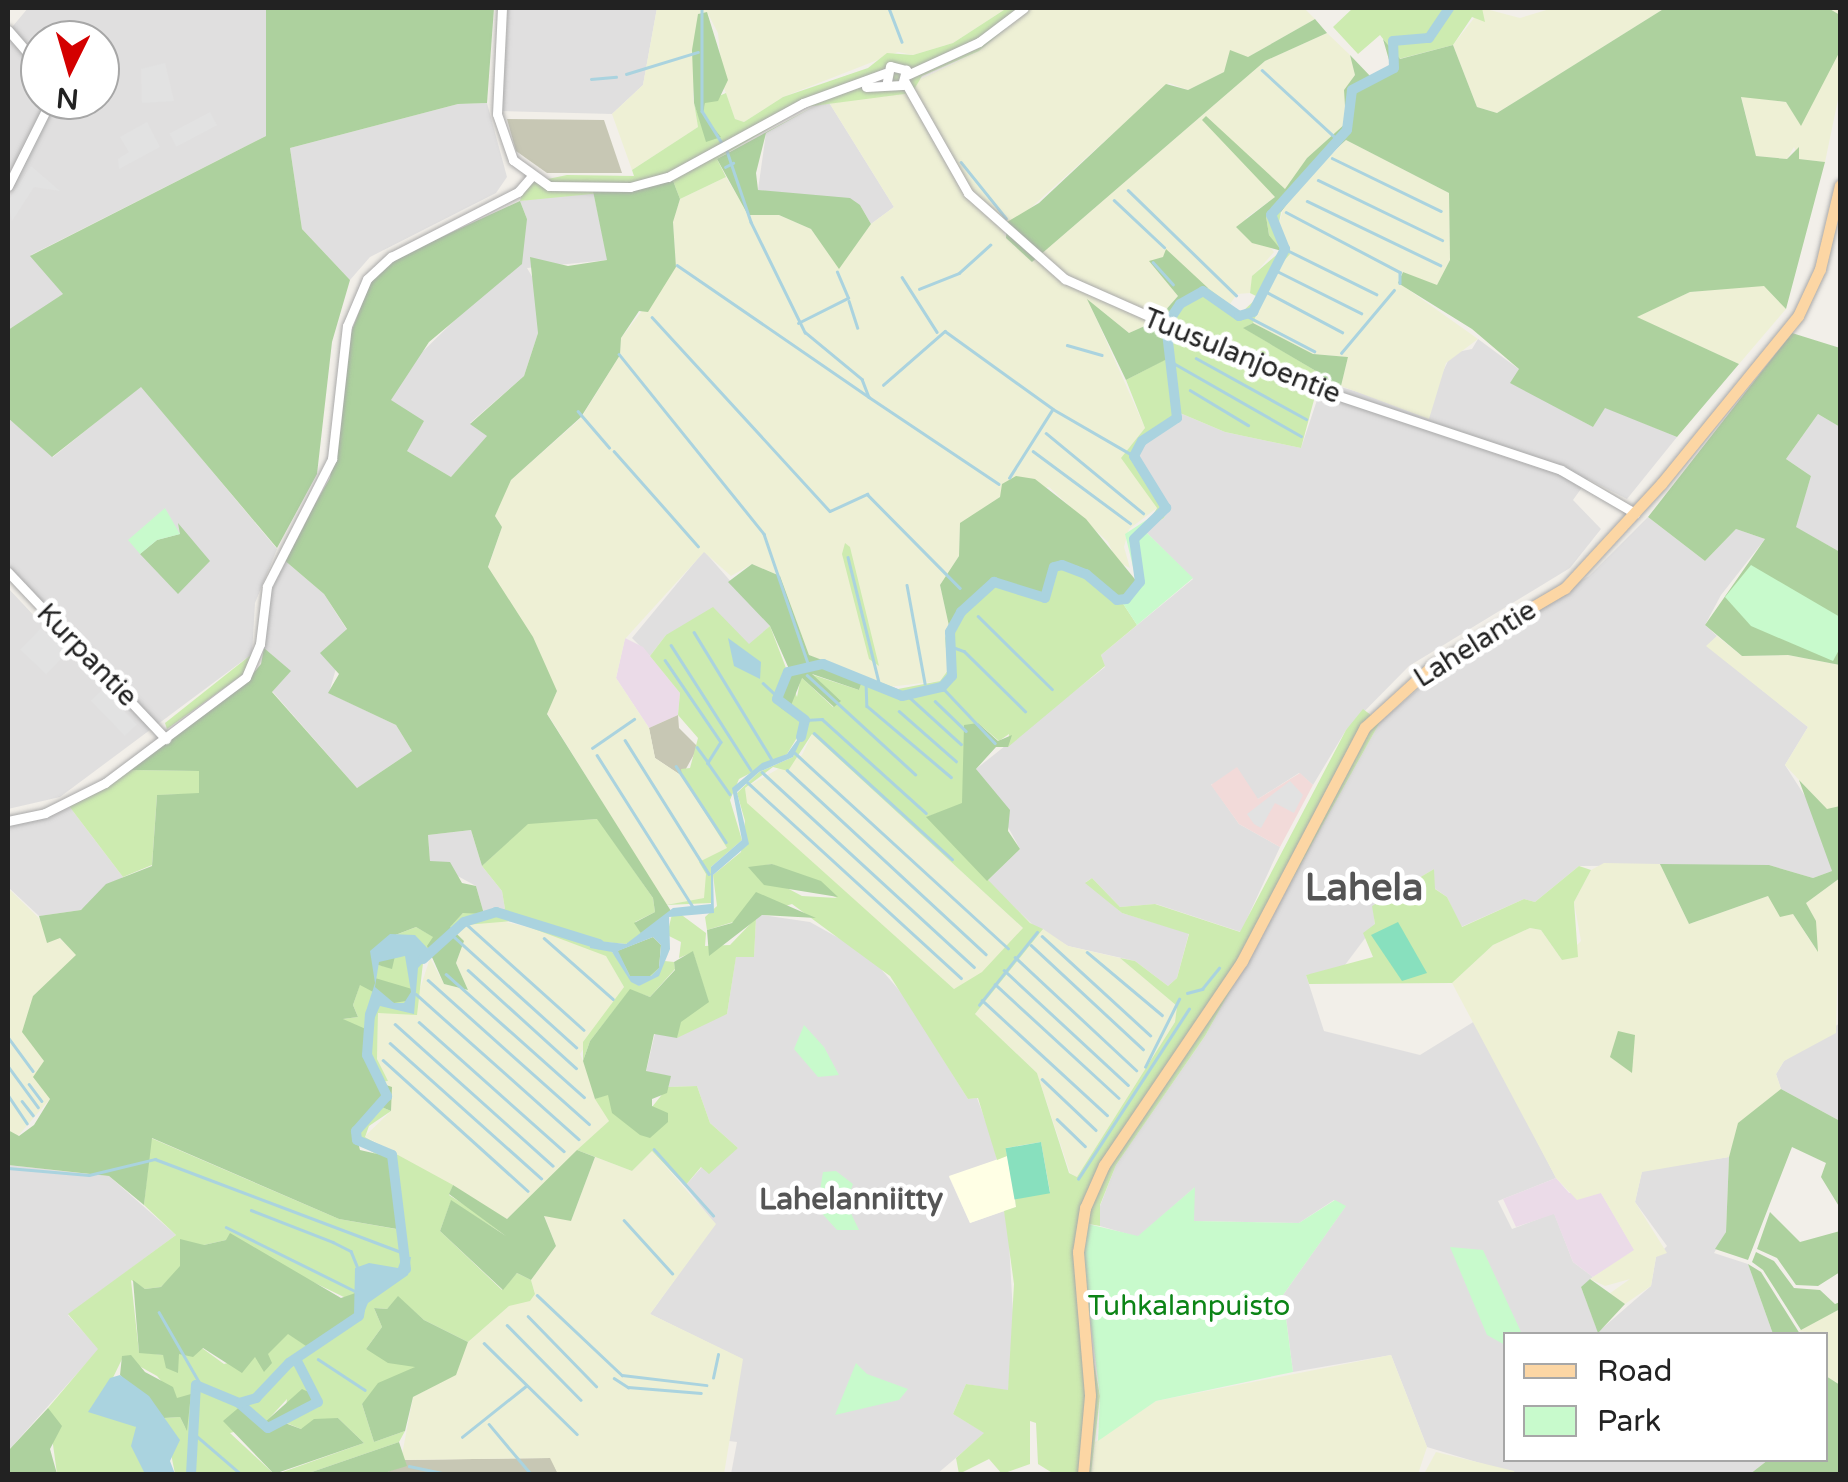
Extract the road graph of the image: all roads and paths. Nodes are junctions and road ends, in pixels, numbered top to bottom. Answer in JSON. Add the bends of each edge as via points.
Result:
{"nodes":[{"id":1,"x":502,"y":8,"type":"edge"},
{"id":2,"x":1024,"y":8,"type":"edge"},
{"id":3,"x":905,"y":74,"type":"junction"},
{"id":4,"x":888,"y":81,"type":"junction"},
{"id":5,"x":913,"y":106,"type":"junction"},
{"id":6,"x":41,"y":120,"type":"edge"},
{"id":7,"x":530,"y":177,"type":"junction"},
{"id":8,"x":1840,"y":185,"type":"edge"},
{"id":9,"x":8,"y":186,"type":"edge"},
{"id":10,"x":1635,"y":513,"type":"junction"},
{"id":11,"x":8,"y":572,"type":"edge"},
{"id":12,"x":166,"y":738,"type":"junction"},
{"id":13,"x":8,"y":821,"type":"edge"},
{"id":14,"x":1083,"y":1474,"type":"edge"}],
"edges":[{"from":1,"to":7,"type":"street","via":[[494,103],[513,160]]},
{"from":2,"to":3,"type":"street","via":[[979,42]]},
{"from":3,"to":4,"type":"street"},
{"from":3,"to":4,"type":"street","via":[[890,66]]},
{"from":3,"to":5,"type":"street","name":"Tuusulanjoentie"},
{"from":4,"to":5,"type":"street","name":"Tuusulanjoentie"},
{"from":4,"to":7,"type":"street","via":[[803,103],[709,159],[630,187],[549,186]]},
{"from":5,"to":10,"type":"street","name":"Tuusulanjoentie","via":[[968,193],[1040,260],[1083,289],[1326,393],[1561,470]]},
{"from":6,"to":9,"type":"street"},
{"from":7,"to":12,"type":"street","via":[[518,192],[391,257],[368,279],[347,326],[332,459],[267,586],[257,658],[246,677]]},
{"from":8,"to":10,"type":"main road","name":"Lahelantie","via":[[1820,269],[1798,316]]},
{"from":10,"to":14,"type":"main road","name":"Lahelantie","via":[[1565,588],[1432,666],[1366,727],[1242,961],[1104,1165],[1085,1208],[1078,1252],[1090,1395]]},
{"from":11,"to":12,"type":"street","name":"Kurpantie"},
{"from":12,"to":13,"type":"street","via":[[71,802]]}]}
